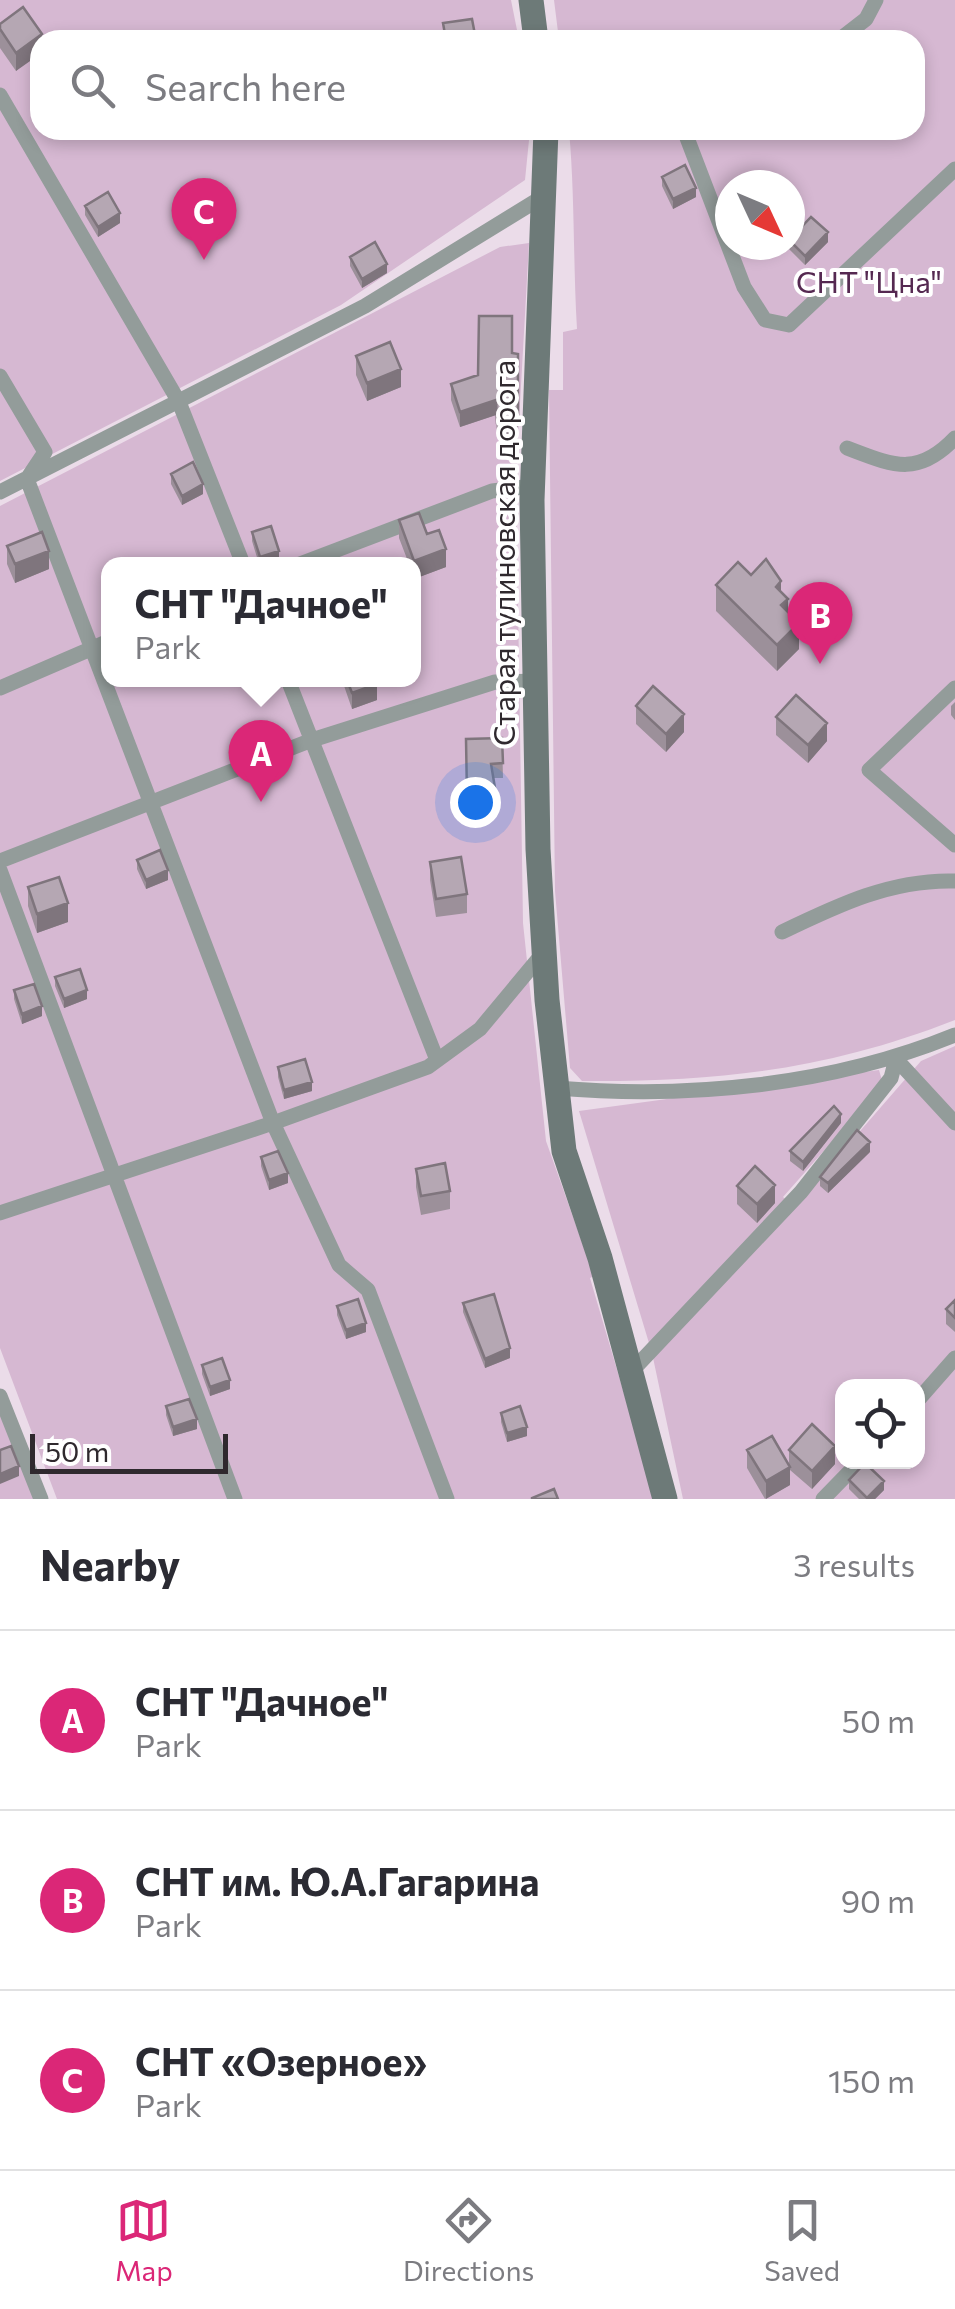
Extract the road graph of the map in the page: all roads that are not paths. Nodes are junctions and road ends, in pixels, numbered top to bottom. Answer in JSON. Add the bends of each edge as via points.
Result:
{"nodes":[{"id":1,"x":531,"y":0,"type":"edge"},
{"id":2,"x":876,"y":0,"type":"edge"},
{"id":3,"x":535,"y":30,"type":"edge"},
{"id":4,"x":852,"y":30,"type":"edge"},
{"id":5,"x":0,"y":95,"type":"edge"},
{"id":6,"x":546,"y":140,"type":"edge"},
{"id":7,"x":688,"y":140,"type":"edge"},
{"id":8,"x":955,"y":169,"type":"edge"},
{"id":9,"x":544,"y":196,"type":"junction"},
{"id":10,"x":0,"y":376,"type":"edge"},
{"id":11,"x":179,"y":402,"type":"junction"},
{"id":12,"x":955,"y":438,"type":"edge"},
{"id":13,"x":847,"y":448,"type":"dead end"},
{"id":14,"x":27,"y":479,"type":"junction"},
{"id":15,"x":532,"y":486,"type":"junction"},
{"id":16,"x":0,"y":492,"type":"edge"},
{"id":17,"x":239,"y":557,"type":"edge"},
{"id":18,"x":318,"y":557,"type":"edge"},
{"id":19,"x":101,"y":644,"type":"edge"},
{"id":20,"x":92,"y":648,"type":"junction"},
{"id":21,"x":101,"y":671,"type":"edge"},
{"id":22,"x":538,"y":681,"type":"junction"},
{"id":23,"x":107,"y":687,"type":"edge"},
{"id":24,"x":291,"y":687,"type":"edge"},
{"id":25,"x":0,"y":688,"type":"edge"},
{"id":26,"x":955,"y":688,"type":"edge"},
{"id":27,"x":312,"y":740,"type":"junction"},
{"id":28,"x":152,"y":804,"type":"junction"},
{"id":29,"x":955,"y":846,"type":"edge"},
{"id":30,"x":0,"y":861,"type":"edge"},
{"id":31,"x":0,"y":870,"type":"edge"},
{"id":32,"x":955,"y":881,"type":"edge"},
{"id":33,"x":782,"y":932,"type":"dead end"},
{"id":34,"x":544,"y":952,"type":"junction"},
{"id":35,"x":955,"y":1035,"type":"edge"},
{"id":36,"x":896,"y":1059,"type":"junction"},
{"id":37,"x":437,"y":1060,"type":"junction"},
{"id":38,"x":556,"y":1088,"type":"junction"},
{"id":39,"x":273,"y":1123,"type":"junction"},
{"id":40,"x":955,"y":1123,"type":"edge"},
{"id":41,"x":112,"y":1176,"type":"junction"},
{"id":42,"x":0,"y":1213,"type":"edge"},
{"id":43,"x":955,"y":1358,"type":"edge"},
{"id":44,"x":630,"y":1373,"type":"junction"},
{"id":45,"x":925,"y":1392,"type":"edge"},
{"id":46,"x":0,"y":1396,"type":"edge"},
{"id":47,"x":852,"y":1469,"type":"edge"},
{"id":48,"x":40,"y":1499,"type":"edge"},
{"id":49,"x":235,"y":1499,"type":"edge"},
{"id":50,"x":447,"y":1499,"type":"edge"},
{"id":51,"x":665,"y":1499,"type":"edge"},
{"id":52,"x":823,"y":1499,"type":"edge"}],
"edges":[{"from":1,"to":3,"type":"street"},
{"from":2,"to":4,"type":"lane"},
{"from":5,"to":11,"type":"lane"},
{"from":6,"to":9,"type":"street","name":"Старая тулиновская дорога"},
{"from":7,"to":8,"type":"lane","via":[[744,288],[765,320],[789,325]]},
{"from":9,"to":11,"type":"lane","via":[[365,306]]},
{"from":9,"to":15,"type":"street","name":"Старая тулиновская дорога"},
{"from":10,"to":14,"type":"lane","via":[[44,452]]},
{"from":11,"to":14,"type":"lane"},
{"from":11,"to":17,"type":"lane"},
{"from":12,"to":13,"type":"lane","via":[[927,460],[899,468]]},
{"from":14,"to":16,"type":"lane"},
{"from":14,"to":20,"type":"lane"},
{"from":15,"to":18,"type":"lane","via":[[492,490]]},
{"from":15,"to":22,"type":"street","name":"Старая тулиновская дорога"},
{"from":19,"to":20,"type":"lane"},
{"from":20,"to":21,"type":"lane"},
{"from":20,"to":25,"type":"lane"},
{"from":22,"to":27,"type":"lane","via":[[496,682]]},
{"from":22,"to":34,"type":"street","name":"Старая тулиновская дорога"},
{"from":23,"to":28,"type":"lane"},
{"from":24,"to":27,"type":"lane"},
{"from":26,"to":29,"type":"lane","via":[[869,770]]},
{"from":27,"to":28,"type":"lane"},
{"from":27,"to":37,"type":"lane"},
{"from":28,"to":30,"type":"lane"},
{"from":28,"to":39,"type":"lane"},
{"from":31,"to":41,"type":"lane"},
{"from":32,"to":33,"type":"lane","via":[[919,880],[844,902]]},
{"from":34,"to":37,"type":"lane","via":[[480,1029]]},
{"from":34,"to":38,"type":"street","name":"Старая тулиновская дорога"},
{"from":35,"to":36,"type":"lane"},
{"from":36,"to":38,"type":"lane","via":[[731,1088]]},
{"from":36,"to":40,"type":"lane"},
{"from":36,"to":44,"type":"lane","via":[[890,1078],[801,1192]]},
{"from":37,"to":39,"type":"lane"},
{"from":38,"to":44,"type":"street","name":"Старая тулиновская дорога","via":[[564,1151]]},
{"from":39,"to":41,"type":"lane"},
{"from":39,"to":50,"type":"lane","via":[[339,1266],[368,1290]]},
{"from":41,"to":42,"type":"lane"},
{"from":41,"to":49,"type":"lane"},
{"from":43,"to":45,"type":"lane"},
{"from":44,"to":51,"type":"street","name":"Старая тулиновская дорога"},
{"from":46,"to":48,"type":"lane"},
{"from":47,"to":52,"type":"lane"}]}
